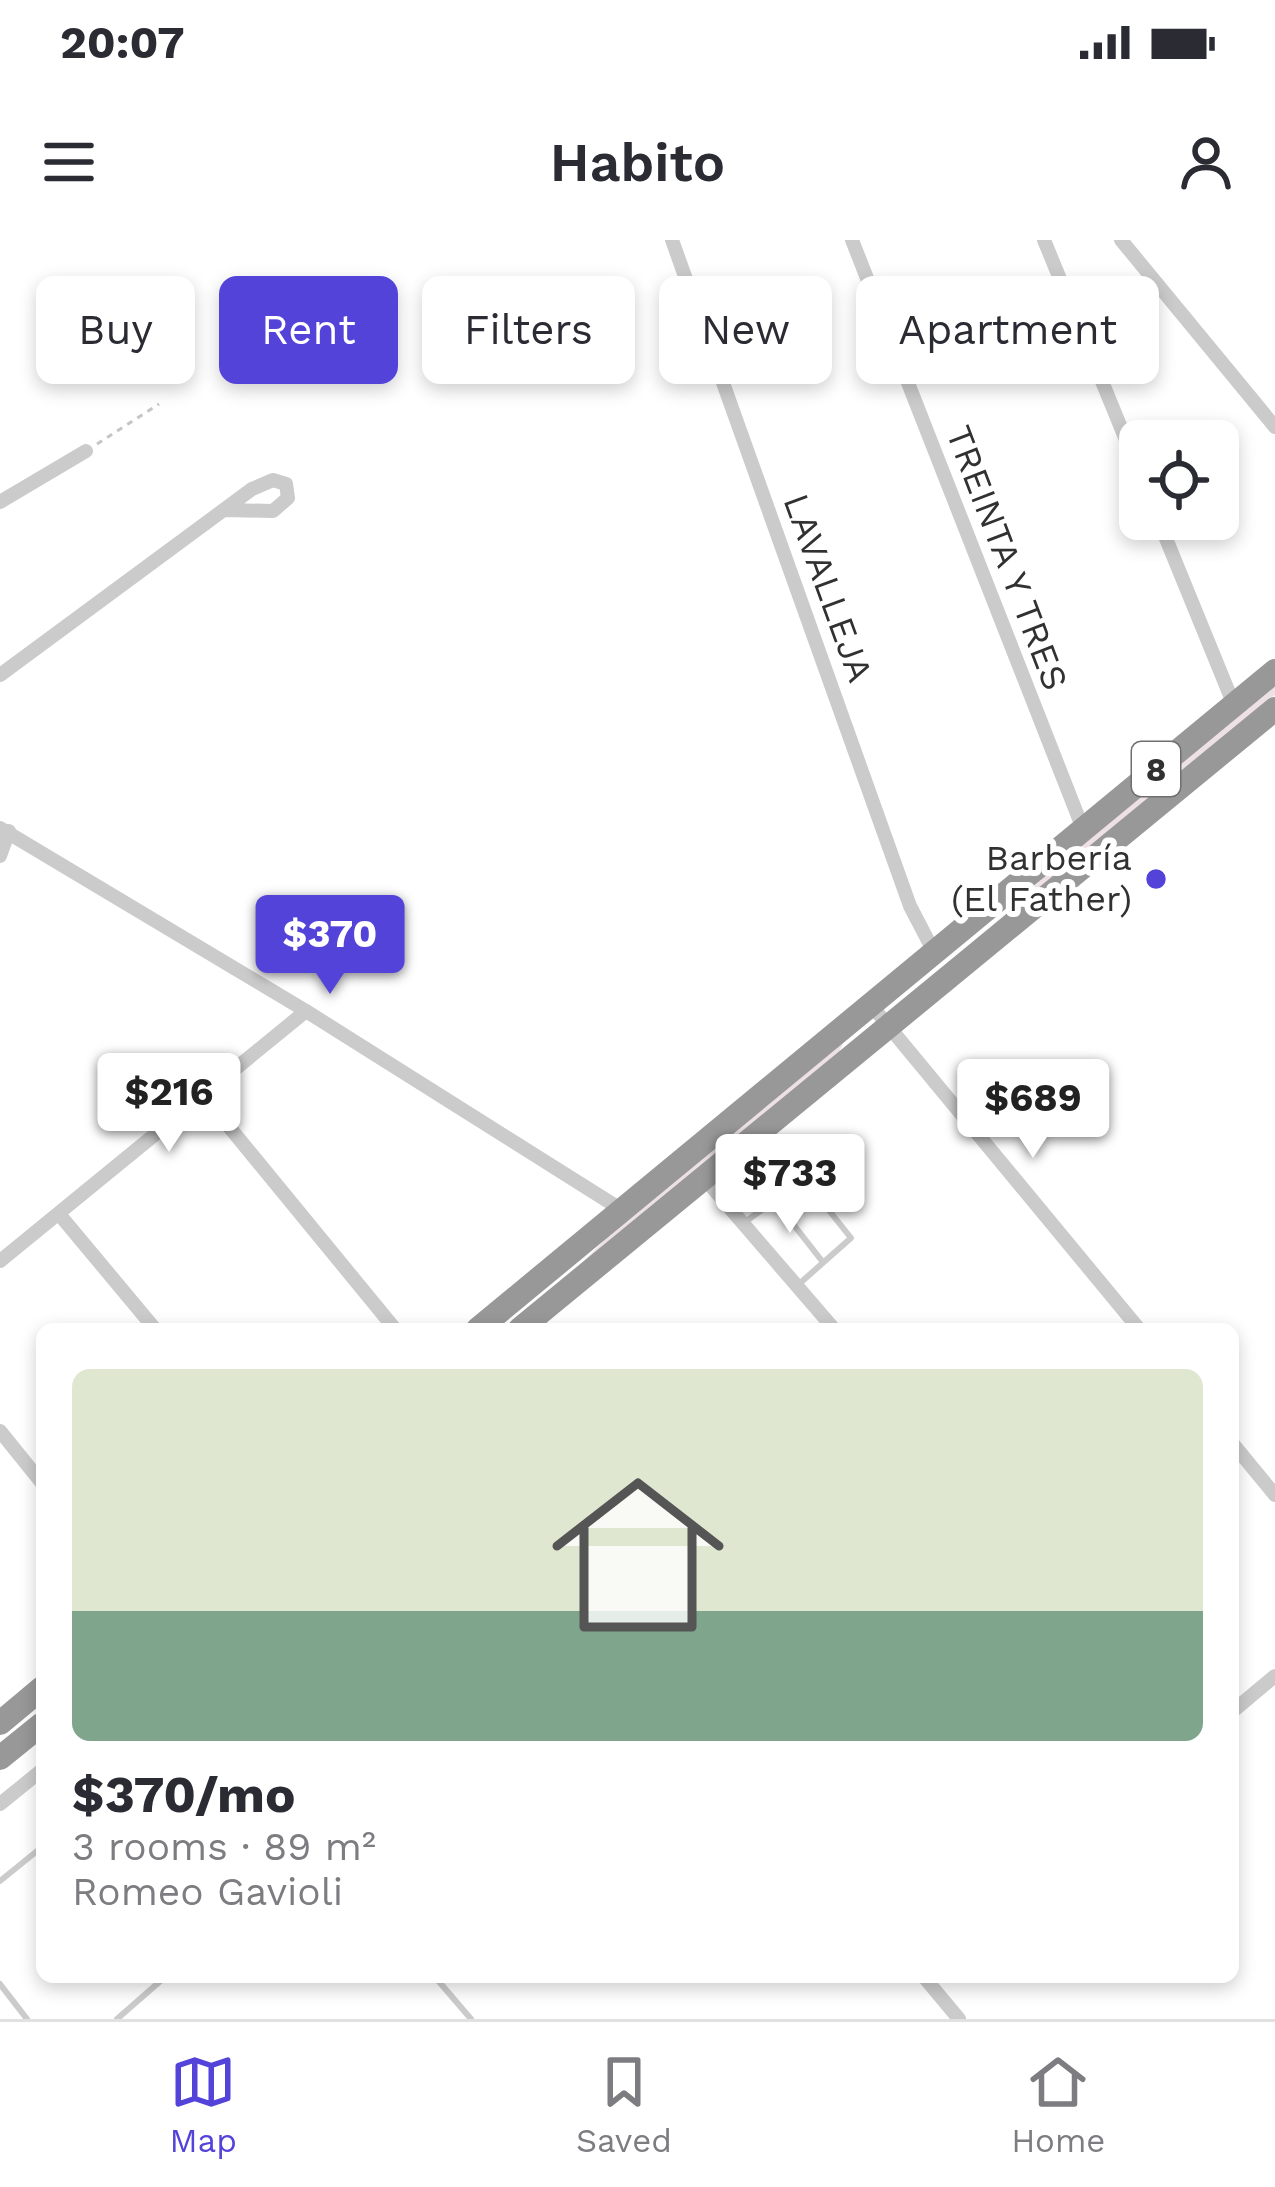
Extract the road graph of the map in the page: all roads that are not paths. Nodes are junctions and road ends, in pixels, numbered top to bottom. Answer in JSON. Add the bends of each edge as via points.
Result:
{"nodes":[{"id":1,"x":672,"y":240,"type":"edge"},
{"id":2,"x":851,"y":240,"type":"edge"},
{"id":3,"x":1044,"y":240,"type":"edge"},
{"id":4,"x":1121,"y":240,"type":"edge"},
{"id":5,"x":1119,"y":423,"type":"edge"},
{"id":6,"x":1275,"y":427,"type":"edge"},
{"id":7,"x":86,"y":452,"type":"road end"},
{"id":8,"x":0,"y":502,"type":"edge"},
{"id":9,"x":226,"y":510,"type":"dead end"},
{"id":10,"x":1167,"y":540,"type":"edge"},
{"id":11,"x":1275,"y":671,"type":"edge"},
{"id":12,"x":0,"y":675,"type":"edge"},
{"id":13,"x":1234,"y":704,"type":"junction"},
{"id":14,"x":1275,"y":709,"type":"edge"},
{"id":15,"x":5,"y":829,"type":"edge"},
{"id":16,"x":1083,"y":829,"type":"junction"},
{"id":17,"x":0,"y":856,"type":"edge"},
{"id":18,"x":934,"y":952,"type":"junction"},
{"id":19,"x":871,"y":1005,"type":"junction"},
{"id":20,"x":306,"y":1011,"type":"junction"},
{"id":21,"x":888,"y":1025,"type":"junction"},
{"id":22,"x":203,"y":1095,"type":"junction"},
{"id":23,"x":704,"y":1178,"type":"junction"},
{"id":24,"x":775,"y":1201,"type":"junction"},
{"id":25,"x":622,"y":1210,"type":"junction"},
{"id":26,"x":59,"y":1214,"type":"junction"},
{"id":27,"x":745,"y":1222,"type":"junction"},
{"id":28,"x":0,"y":1261,"type":"edge"},
{"id":29,"x":822,"y":1261,"type":"junction"},
{"id":30,"x":799,"y":1284,"type":"junction"},
{"id":31,"x":150,"y":1323,"type":"edge"},
{"id":32,"x":390,"y":1323,"type":"edge"},
{"id":33,"x":485,"y":1323,"type":"edge"},
{"id":34,"x":527,"y":1323,"type":"edge"},
{"id":35,"x":830,"y":1323,"type":"edge"},
{"id":36,"x":1133,"y":1323,"type":"edge"},
{"id":37,"x":0,"y":1431,"type":"edge"},
{"id":38,"x":1239,"y":1451,"type":"edge"},
{"id":39,"x":36,"y":1476,"type":"edge"},
{"id":40,"x":1275,"y":1495,"type":"edge"},
{"id":41,"x":1275,"y":1676,"type":"edge"},
{"id":42,"x":36,"y":1693,"type":"edge"},
{"id":43,"x":1239,"y":1706,"type":"edge"},
{"id":44,"x":0,"y":1723,"type":"edge"},
{"id":45,"x":36,"y":1729,"type":"edge"},
{"id":46,"x":0,"y":1758,"type":"edge"},
{"id":47,"x":36,"y":1775,"type":"edge"},
{"id":48,"x":0,"y":1804,"type":"edge"},
{"id":49,"x":36,"y":1852,"type":"edge"},
{"id":50,"x":0,"y":1881,"type":"edge"},
{"id":51,"x":158,"y":1983,"type":"edge"},
{"id":52,"x":440,"y":1983,"type":"edge"},
{"id":53,"x":929,"y":1983,"type":"edge"},
{"id":54,"x":0,"y":1984,"type":"edge"},
{"id":55,"x":27,"y":2019,"type":"edge"},
{"id":56,"x":118,"y":2019,"type":"edge"},
{"id":57,"x":471,"y":2019,"type":"edge"},
{"id":58,"x":959,"y":2019,"type":"edge"}],
"edges":[{"from":1,"to":18,"type":"street","name":"LAVALLEJA","via":[[910,906]]},
{"from":2,"to":16,"type":"street","name":"TREINTA Y TRES"},
{"from":3,"to":5,"type":"street"},
{"from":4,"to":6,"type":"street"},
{"from":7,"to":8,"type":"street"},
{"from":9,"to":12,"type":"street"},
{"from":10,"to":13,"type":"street"},
{"from":11,"to":13,"type":"highway","number":"8"},
{"from":13,"to":16,"type":"highway","number":"8"},
{"from":14,"to":21,"type":"highway","number":"8"},
{"from":15,"to":17,"type":"street"},
{"from":15,"to":20,"type":"street"},
{"from":16,"to":18,"type":"highway","number":"8"},
{"from":18,"to":19,"type":"highway","number":"8"},
{"from":19,"to":21,"type":"street"},
{"from":19,"to":25,"type":"highway","number":"8"},
{"from":20,"to":22,"type":"street"},
{"from":20,"to":25,"type":"street"},
{"from":21,"to":23,"type":"highway","number":"8"},
{"from":21,"to":36,"type":"street"},
{"from":22,"to":26,"type":"street"},
{"from":22,"to":32,"type":"street"},
{"from":23,"to":27,"type":"street"},
{"from":23,"to":34,"type":"highway","number":"8"},
{"from":24,"to":27,"type":"lane"},
{"from":24,"to":29,"type":"lane"},
{"from":24,"to":29,"type":"lane","via":[[808,1184],[850,1234]]},
{"from":25,"to":33,"type":"highway","number":"8"},
{"from":26,"to":28,"type":"street"},
{"from":26,"to":31,"type":"street"},
{"from":27,"to":30,"type":"street"},
{"from":29,"to":30,"type":"lane"},
{"from":30,"to":35,"type":"street"},
{"from":37,"to":39,"type":"street"},
{"from":38,"to":40,"type":"street"},
{"from":41,"to":43,"type":"street"},
{"from":42,"to":44,"type":"highway"},
{"from":45,"to":46,"type":"highway"},
{"from":47,"to":48,"type":"street"},
{"from":49,"to":50,"type":"lane"},
{"from":51,"to":56,"type":"lane"},
{"from":52,"to":57,"type":"lane"},
{"from":53,"to":58,"type":"street"},
{"from":54,"to":55,"type":"lane"}]}
